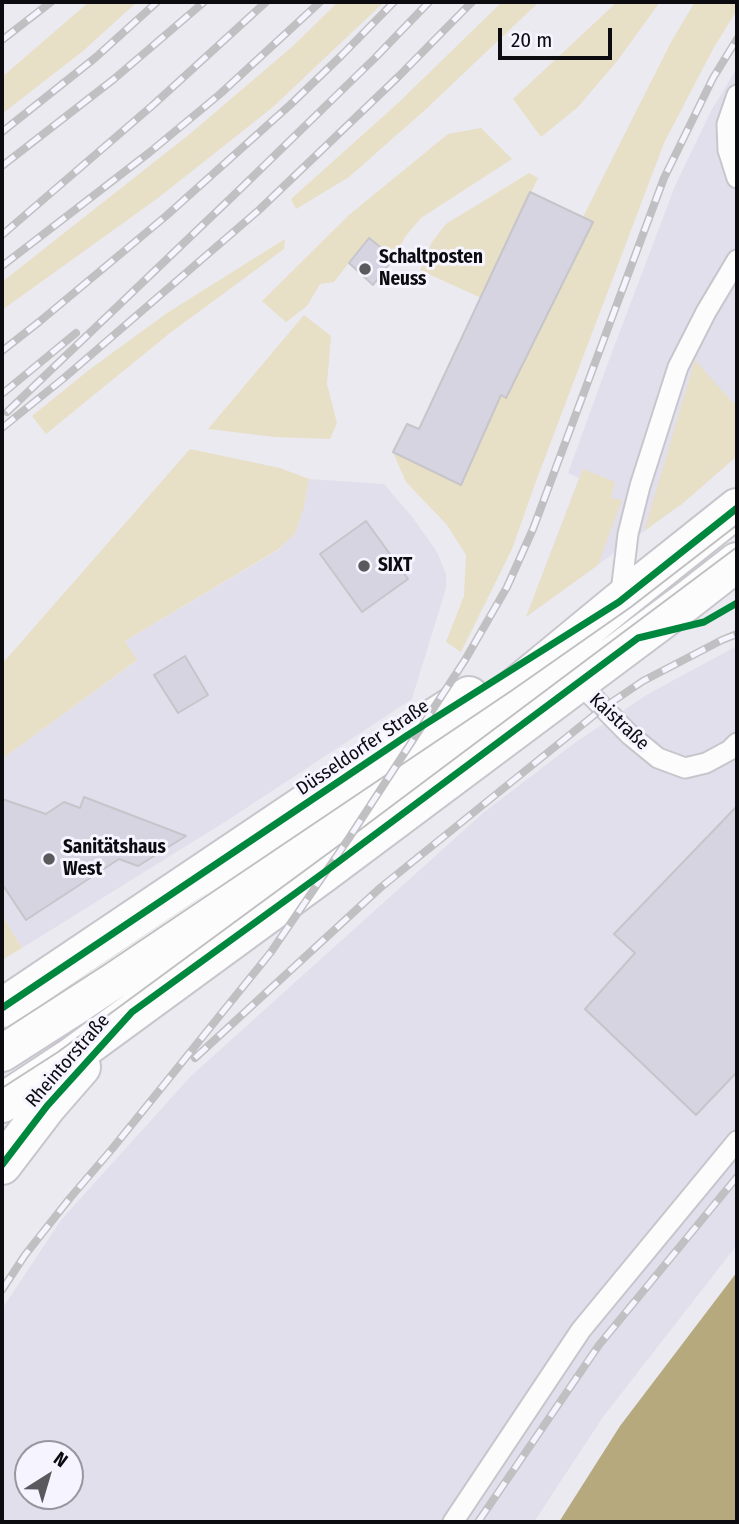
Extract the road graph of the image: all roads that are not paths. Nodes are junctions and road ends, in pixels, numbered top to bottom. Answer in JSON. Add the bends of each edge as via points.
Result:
{"nodes":[{"id":1,"x":737,"y":95,"type":"edge"},
{"id":2,"x":737,"y":178,"type":"edge"},
{"id":3,"x":737,"y":260,"type":"edge"},
{"id":4,"x":737,"y":508,"type":"edge"},
{"id":5,"x":737,"y":562,"type":"edge"},
{"id":6,"x":737,"y":570,"type":"edge"},
{"id":7,"x":687,"y":601,"type":"junction"},
{"id":8,"x":619,"y":602,"type":"junction"},
{"id":9,"x":578,"y":682,"type":"junction"},
{"id":10,"x":737,"y":743,"type":"edge"},
{"id":11,"x":2,"y":1008,"type":"edge"},
{"id":12,"x":132,"y":1012,"type":"junction"},
{"id":13,"x":2,"y":1052,"type":"edge"},
{"id":14,"x":2,"y":1103,"type":"edge"},
{"id":15,"x":737,"y":1141,"type":"edge"},
{"id":16,"x":2,"y":1165,"type":"edge"},
{"id":17,"x":453,"y":1522,"type":"edge"}],
"edges":[{"from":1,"to":2,"type":"lane","via":[[727,124],[728,150]]},
{"from":3,"to":8,"type":"lane","via":[[678,367],[640,485]]},
{"from":4,"to":8,"type":"main road","name":"Düsseldorfer Straße"},
{"from":5,"to":7,"type":"main road"},
{"from":6,"to":7,"type":"main road"},
{"from":7,"to":9,"type":"main road"},
{"from":8,"to":11,"type":"main road","name":"Düsseldorfer Straße","via":[[424,724]]},
{"from":8,"to":13,"type":"main road","name":"Düsseldorfer Straße","via":[[374,799]]},
{"from":9,"to":10,"type":"lane","name":"Kaistraße","via":[[658,758],[685,768],[706,763]]},
{"from":9,"to":12,"type":"main road"},
{"from":12,"to":14,"type":"main road"},
{"from":12,"to":16,"type":"main road","name":"Rheintorstraße","via":[[47,1106]]},
{"from":15,"to":17,"type":"lane","via":[[581,1330]]}]}
